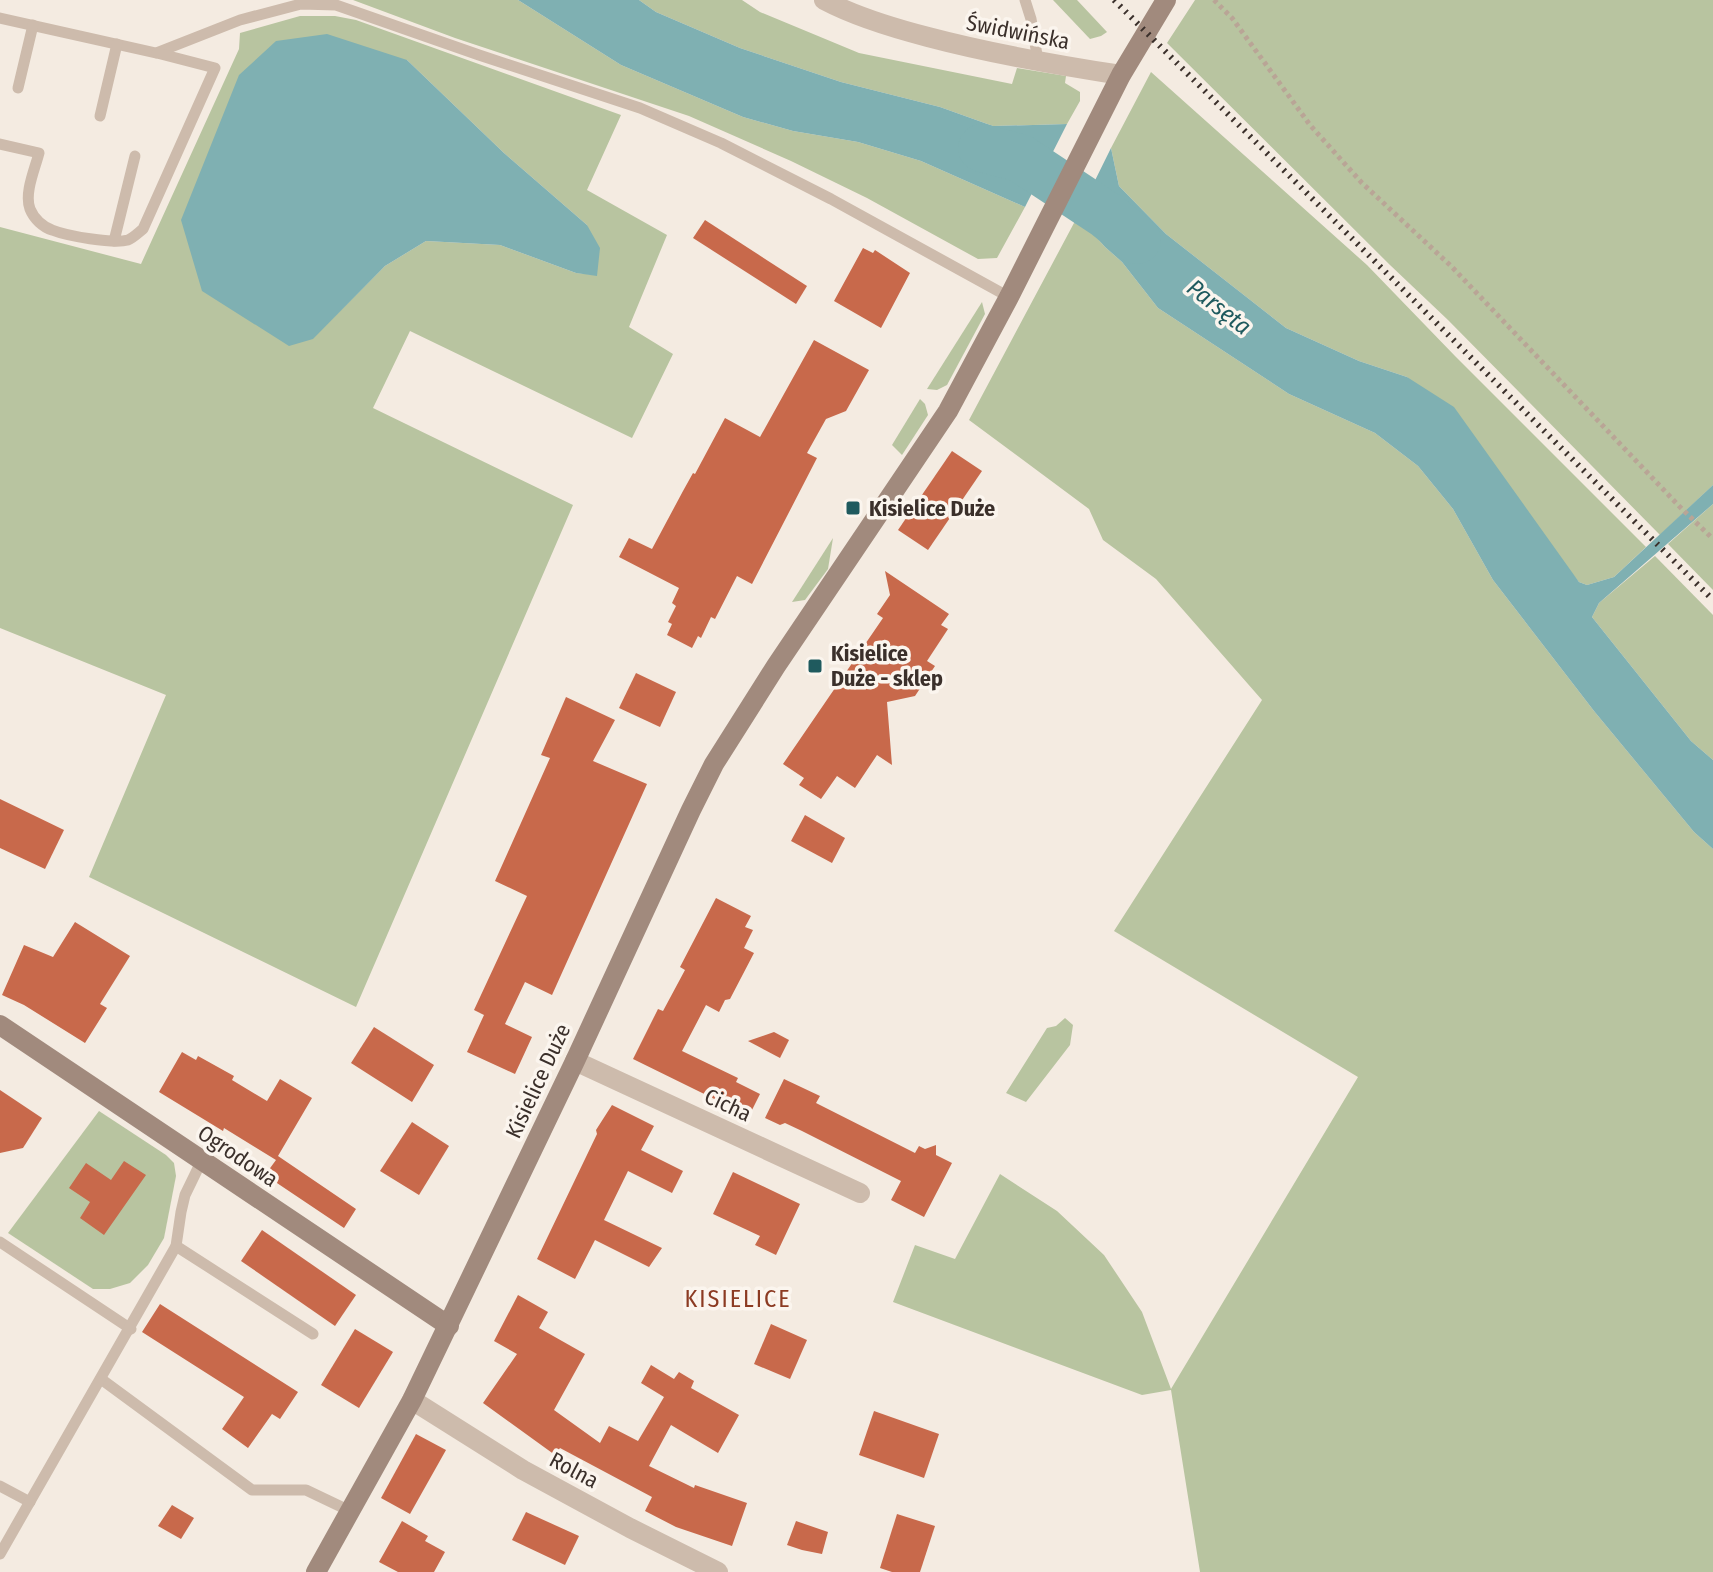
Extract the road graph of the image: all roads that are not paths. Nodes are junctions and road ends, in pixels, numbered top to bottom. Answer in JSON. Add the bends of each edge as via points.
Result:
{"nodes":[{"id":1,"x":824,"y":0,"type":"edge"},
{"id":2,"x":1025,"y":0,"type":"edge"},
{"id":3,"x":1166,"y":0,"type":"edge"},
{"id":4,"x":0,"y":18,"type":"edge"},
{"id":5,"x":33,"y":25,"type":"junction"},
{"id":6,"x":117,"y":44,"type":"junction"},
{"id":7,"x":156,"y":53,"type":"junction"},
{"id":8,"x":1038,"y":61,"type":"junction"},
{"id":9,"x":1121,"y":75,"type":"junction"},
{"id":10,"x":18,"y":88,"type":"dead end"},
{"id":11,"x":100,"y":116,"type":"dead end"},
{"id":12,"x":0,"y":144,"type":"edge"},
{"id":13,"x":135,"y":156,"type":"dead end"},
{"id":14,"x":114,"y":241,"type":"junction"},
{"id":15,"x":1009,"y":297,"type":"junction"},
{"id":16,"x":0,"y":1025,"type":"edge"},
{"id":17,"x":575,"y":1061,"type":"junction"},
{"id":18,"x":202,"y":1160,"type":"junction"},
{"id":19,"x":860,"y":1193,"type":"dead end"},
{"id":20,"x":0,"y":1242,"type":"edge"},
{"id":21,"x":176,"y":1246,"type":"junction"},
{"id":22,"x":449,"y":1326,"type":"junction"},
{"id":23,"x":131,"y":1329,"type":"junction"},
{"id":24,"x":313,"y":1334,"type":"dead end"},
{"id":25,"x":101,"y":1379,"type":"junction"},
{"id":26,"x":412,"y":1400,"type":"junction"},
{"id":27,"x":0,"y":1486,"type":"edge"},
{"id":28,"x":30,"y":1502,"type":"junction"},
{"id":29,"x":350,"y":1511,"type":"junction"},
{"id":30,"x":0,"y":1554,"type":"edge"},
{"id":31,"x":316,"y":1572,"type":"edge"},
{"id":32,"x":718,"y":1572,"type":"edge"}],
"edges":[{"from":1,"to":8,"type":"street","name":"Świdwińska","via":[[907,32]]},
{"from":2,"to":8,"type":"lane"},
{"from":3,"to":9,"type":"street"},
{"from":4,"to":5,"type":"lane"},
{"from":5,"to":6,"type":"lane"},
{"from":5,"to":10,"type":"lane"},
{"from":6,"to":7,"type":"lane"},
{"from":6,"to":11,"type":"lane"},
{"from":7,"to":14,"type":"lane","via":[[215,68],[143,229],[130,240]]},
{"from":7,"to":15,"type":"lane","via":[[240,20],[301,4],[336,5],[640,108],[721,143]]},
{"from":8,"to":9,"type":"street","name":"Świdwińska"},
{"from":9,"to":15,"type":"street","name":"Kisielice Duże"},
{"from":12,"to":14,"type":"lane","via":[[39,153],[29,193],[29,208],[38,222],[52,230]]},
{"from":13,"to":14,"type":"lane"},
{"from":15,"to":17,"type":"street","name":"Kisielice Duże","via":[[948,411],[714,764]]},
{"from":16,"to":18,"type":"street","name":"Ogrodowa"},
{"from":17,"to":19,"type":"street","name":"Cicha"},
{"from":17,"to":22,"type":"street","name":"Kisielice Duże"},
{"from":18,"to":21,"type":"lane","via":[[185,1195]]},
{"from":18,"to":22,"type":"street","name":"Ogrodowa"},
{"from":20,"to":23,"type":"lane"},
{"from":21,"to":23,"type":"lane"},
{"from":21,"to":24,"type":"lane"},
{"from":22,"to":26,"type":"street","name":"Kisielice Duże"},
{"from":23,"to":25,"type":"lane"},
{"from":25,"to":28,"type":"lane"},
{"from":25,"to":29,"type":"lane","via":[[252,1490],[306,1490]]},
{"from":26,"to":29,"type":"street","name":"Kisielice Duże"},
{"from":26,"to":32,"type":"street","name":"Rolna","via":[[523,1470]]},
{"from":27,"to":28,"type":"lane"},
{"from":28,"to":30,"type":"lane"},
{"from":29,"to":31,"type":"street","name":"Kisielice Duże"}]}
